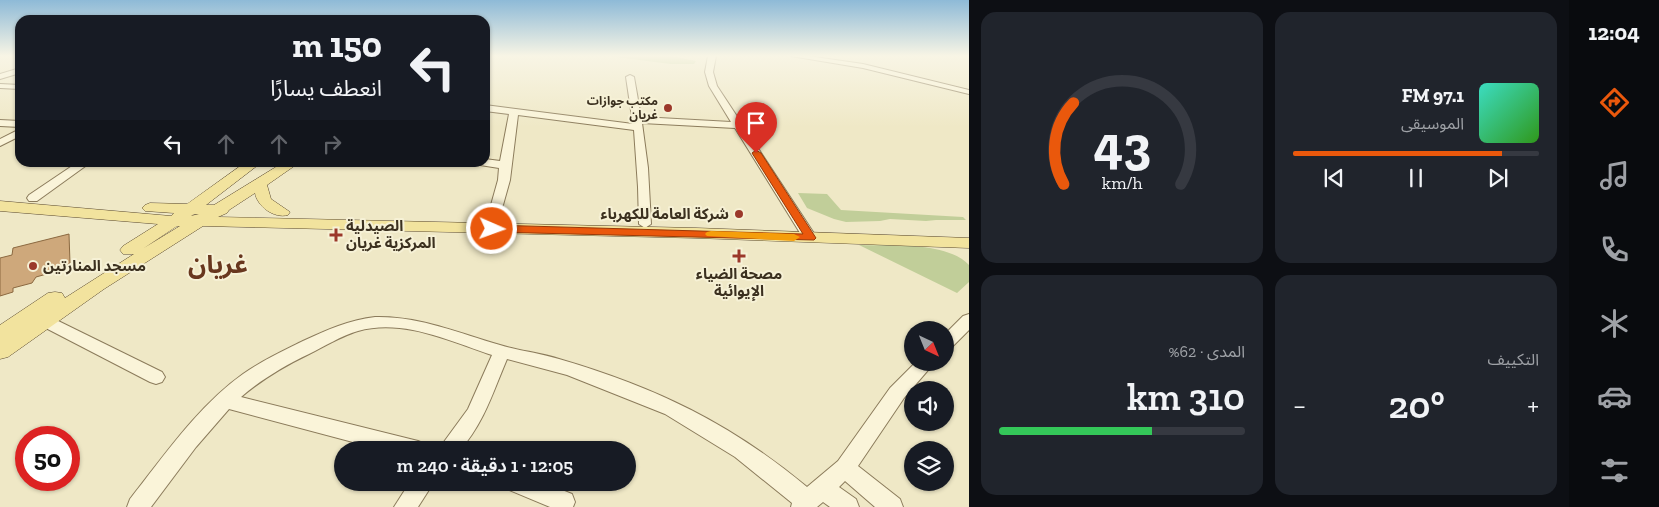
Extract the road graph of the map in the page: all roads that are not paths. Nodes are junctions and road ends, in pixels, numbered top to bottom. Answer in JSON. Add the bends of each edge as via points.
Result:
{"nodes":[{"id":1,"x":630,"y":80,"type":"edge"},
{"id":2,"x":710,"y":80,"type":"edge"},
{"id":3,"x":928,"y":80,"type":"edge"},
{"id":4,"x":932,"y":80,"type":"edge"},
{"id":5,"x":0,"y":86,"type":"edge"},
{"id":6,"x":15,"y":87,"type":"edge"},
{"id":7,"x":969,"y":88,"type":"edge"},
{"id":8,"x":969,"y":92,"type":"edge"},
{"id":9,"x":490,"y":109,"type":"edge"},
{"id":10,"x":514,"y":112,"type":"junction"},
{"id":11,"x":0,"y":123,"type":"edge"},
{"id":12,"x":15,"y":124,"type":"edge"},
{"id":13,"x":639,"y":124,"type":"junction"},
{"id":14,"x":738,"y":125,"type":"junction"},
{"id":15,"x":15,"y":135,"type":"edge"},
{"id":16,"x":0,"y":143,"type":"edge"},
{"id":17,"x":490,"y":163,"type":"edge"},
{"id":18,"x":505,"y":165,"type":"junction"},
{"id":19,"x":79,"y":167,"type":"edge"},
{"id":20,"x":251,"y":167,"type":"edge"},
{"id":21,"x":258,"y":167,"type":"edge"},
{"id":22,"x":286,"y":167,"type":"edge"},
{"id":23,"x":275,"y":174,"type":"junction"},
{"id":24,"x":260,"y":184,"type":"junction"},
{"id":25,"x":0,"y":196,"type":"edge"},
{"id":26,"x":33,"y":198,"type":"junction"},
{"id":27,"x":497,"y":205,"type":"dead end"},
{"id":28,"x":0,"y":206,"type":"edge"},
{"id":29,"x":216,"y":210,"type":"junction"},
{"id":30,"x":282,"y":212,"type":"junction"},
{"id":31,"x":194,"y":215,"type":"junction"},
{"id":32,"x":136,"y":218,"type":"junction"},
{"id":33,"x":174,"y":221,"type":"junction"},
{"id":34,"x":645,"y":224,"type":"junction"},
{"id":35,"x":807,"y":233,"type":"junction"},
{"id":36,"x":969,"y":234,"type":"edge"},
{"id":37,"x":943,"y":238,"type":"junction"},
{"id":38,"x":143,"y":241,"type":"junction"},
{"id":39,"x":969,"y":243,"type":"edge"},
{"id":40,"x":969,"y":255,"type":"edge"},
{"id":41,"x":44,"y":320,"type":"junction"},
{"id":42,"x":969,"y":320,"type":"edge"},
{"id":43,"x":0,"y":335,"type":"edge"},
{"id":44,"x":954,"y":335,"type":"edge"},
{"id":45,"x":0,"y":351,"type":"edge"},
{"id":46,"x":502,"y":352,"type":"junction"},
{"id":47,"x":918,"y":371,"type":"edge"},
{"id":48,"x":156,"y":378,"type":"dead end"},
{"id":49,"x":226,"y":400,"type":"junction"},
{"id":50,"x":383,"y":441,"type":"edge"},
{"id":51,"x":456,"y":441,"type":"edge"},
{"id":52,"x":845,"y":468,"type":"junction"},
{"id":53,"x":417,"y":491,"type":"edge"},
{"id":54,"x":537,"y":491,"type":"edge"},
{"id":55,"x":810,"y":499,"type":"edge"},
{"id":56,"x":564,"y":502,"type":"dead end"},
{"id":57,"x":138,"y":507,"type":"edge"},
{"id":58,"x":405,"y":507,"type":"edge"},
{"id":59,"x":848,"y":507,"type":"edge"},
{"id":60,"x":892,"y":507,"type":"edge"}],
"edges":[{"from":1,"to":13,"type":"street"},
{"from":2,"to":14,"type":"street"},
{"from":3,"to":8,"type":"street"},
{"from":4,"to":7,"type":"street"},
{"from":5,"to":6,"type":"street"},
{"from":9,"to":10,"type":"street"},
{"from":10,"to":13,"type":"street"},
{"from":10,"to":18,"type":"street"},
{"from":11,"to":12,"type":"street"},
{"from":13,"to":14,"type":"street"},
{"from":13,"to":34,"type":"street"},
{"from":14,"to":35,"type":"street"},
{"from":15,"to":16,"type":"street"},
{"from":17,"to":18,"type":"street"},
{"from":18,"to":27,"type":"street"},
{"from":19,"to":26,"type":"street"},
{"from":20,"to":31,"type":"main road"},
{"from":21,"to":23,"type":"main road"},
{"from":22,"to":23,"type":"main road"},
{"from":23,"to":24,"type":"main road"},
{"from":24,"to":29,"type":"main road"},
{"from":24,"to":30,"type":"main road","via":[[264,201]]},
{"from":25,"to":26,"type":"main road"},
{"from":26,"to":31,"type":"main road"},
{"from":28,"to":32,"type":"main road"},
{"from":29,"to":30,"type":"main road"},
{"from":29,"to":31,"type":"main road"},
{"from":30,"to":34,"type":"main road"},
{"from":31,"to":33,"type":"main road"},
{"from":31,"to":35,"type":"main road","via":[[285,222]]},
{"from":31,"to":41,"type":"main road"},
{"from":32,"to":33,"type":"main road"},
{"from":32,"to":38,"type":"main road","via":[[142,228]]},
{"from":33,"to":38,"type":"main road"},
{"from":34,"to":35,"type":"main road"},
{"from":35,"to":37,"type":"main road"},
{"from":36,"to":37,"type":"main road"},
{"from":37,"to":39,"type":"main road"},
{"from":37,"to":40,"type":"main road"},
{"from":38,"to":43,"type":"main road"},
{"from":41,"to":45,"type":"main road"},
{"from":41,"to":48,"type":"street"},
{"from":42,"to":44,"type":"street"},
{"from":46,"to":49,"type":"street","via":[[436,328],[364,323],[348,327],[265,370]]},
{"from":46,"to":51,"type":"street","via":[[471,423]]},
{"from":46,"to":55,"type":"street","via":[[531,356],[581,372],[671,408],[726,439]]},
{"from":47,"to":52,"type":"street","via":[[897,393]]},
{"from":49,"to":50,"type":"street"},
{"from":49,"to":57,"type":"street","via":[[184,446]]},
{"from":52,"to":55,"type":"street"},
{"from":52,"to":60,"type":"street"},
{"from":53,"to":58,"type":"street"},
{"from":54,"to":56,"type":"street"},
{"from":55,"to":59,"type":"street"}]}
